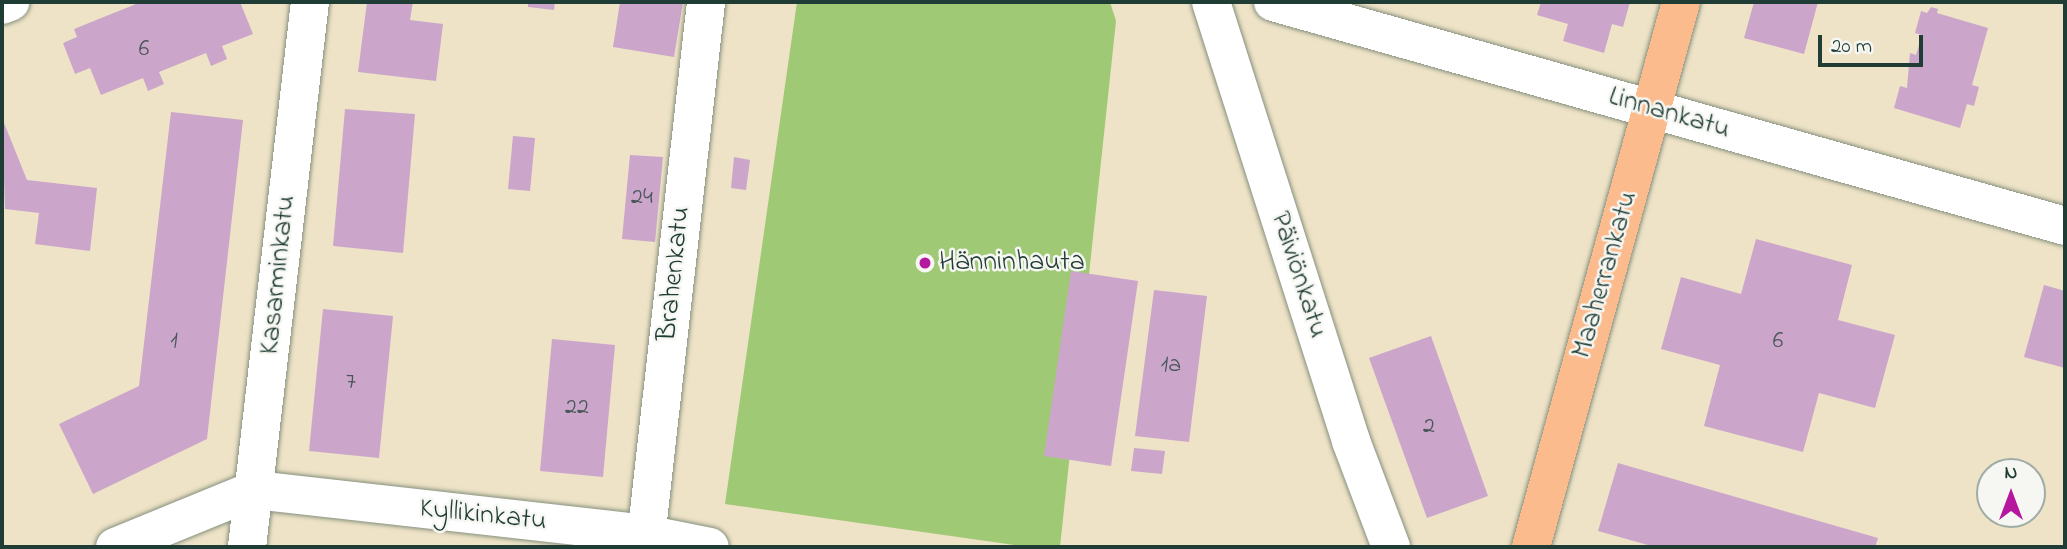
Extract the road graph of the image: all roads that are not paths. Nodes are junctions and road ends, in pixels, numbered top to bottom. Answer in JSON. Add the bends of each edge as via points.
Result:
{"nodes":[{"id":1,"x":10,"y":2,"type":"edge"},
{"id":2,"x":310,"y":2,"type":"edge"},
{"id":3,"x":706,"y":2,"type":"edge"},
{"id":4,"x":1211,"y":2,"type":"edge"},
{"id":5,"x":1273,"y":2,"type":"edge"},
{"id":6,"x":1681,"y":2,"type":"edge"},
{"id":7,"x":2,"y":5,"type":"edge"},
{"id":8,"x":1652,"y":109,"type":"junction"},
{"id":9,"x":2065,"y":226,"type":"edge"},
{"id":10,"x":255,"y":490,"type":"junction"},
{"id":11,"x":645,"y":540,"type":"edge"},
{"id":12,"x":115,"y":547,"type":"edge"},
{"id":13,"x":247,"y":547,"type":"edge"},
{"id":14,"x":710,"y":547,"type":"edge"},
{"id":15,"x":1391,"y":547,"type":"edge"},
{"id":16,"x":1531,"y":547,"type":"edge"}],
"edges":[{"from":1,"to":7,"type":"street"},
{"from":2,"to":10,"type":"street","name":"Kasarminkatu"},
{"from":3,"to":11,"type":"street","name":"Brahenkatu"},
{"from":4,"to":15,"type":"street","name":"Päiviönkatu","via":[[1352,441]]},
{"from":5,"to":8,"type":"street","name":"Linnankatu"},
{"from":6,"to":8,"type":"main road","name":"Maaherrankatu"},
{"from":8,"to":9,"type":"street","name":"Linnankatu"},
{"from":8,"to":16,"type":"main road","name":"Maaherrankatu"},
{"from":10,"to":11,"type":"street","name":"Kyllikinkatu"},
{"from":10,"to":12,"type":"street"},
{"from":10,"to":13,"type":"street","name":"Kasarminkatu"},
{"from":11,"to":14,"type":"street","name":"Kyllikinkatu"}]}
